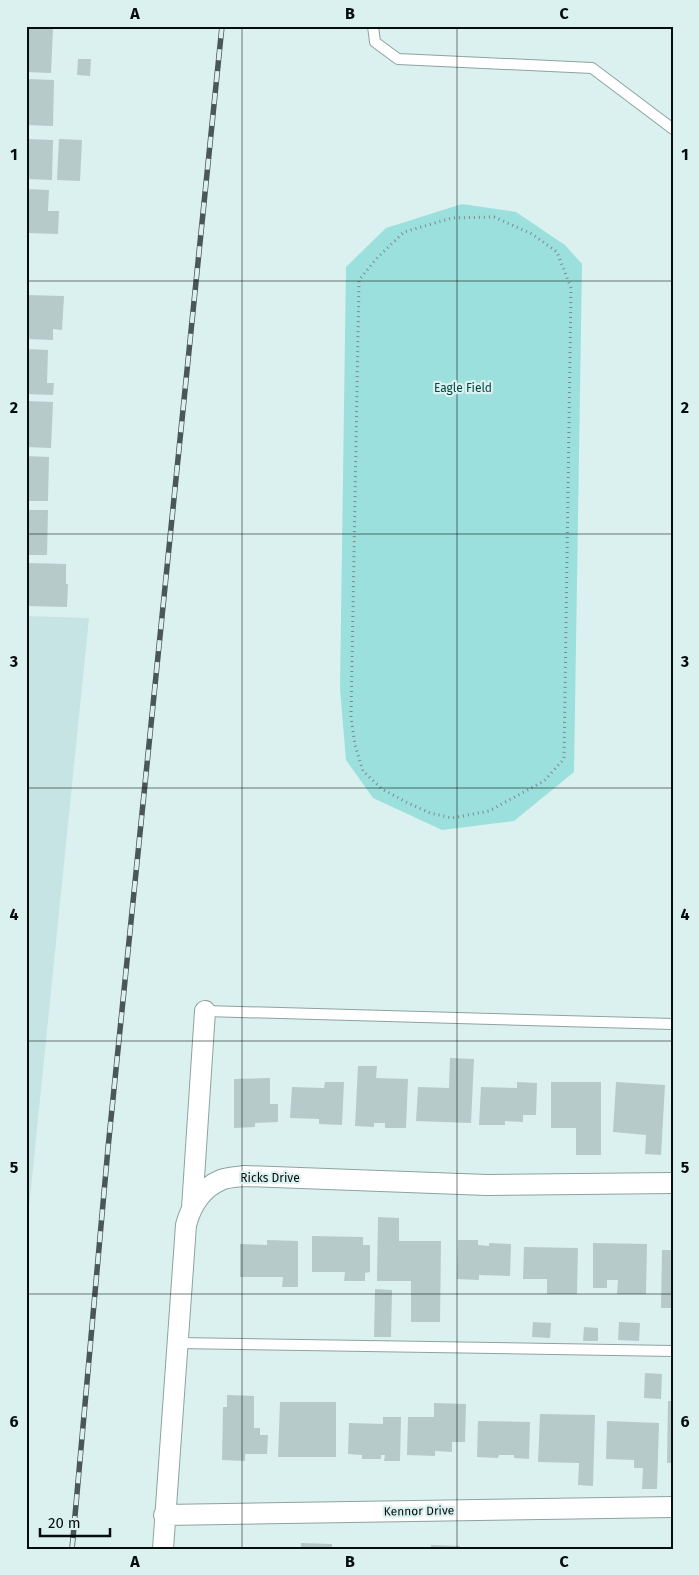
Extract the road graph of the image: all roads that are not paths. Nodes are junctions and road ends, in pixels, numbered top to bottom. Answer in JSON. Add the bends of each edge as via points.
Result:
{"nodes":[{"id":1,"x":372,"y":26,"type":"edge"},
{"id":2,"x":673,"y":128,"type":"edge"},
{"id":3,"x":206,"y":1011,"type":"joint"},
{"id":4,"x":673,"y":1024,"type":"edge"},
{"id":5,"x":673,"y":1183,"type":"edge"},
{"id":6,"x":192,"y":1208,"type":"junction"},
{"id":7,"x":177,"y":1343,"type":"junction"},
{"id":8,"x":673,"y":1351,"type":"edge"},
{"id":9,"x":673,"y":1507,"type":"edge"},
{"id":10,"x":164,"y":1514,"type":"junction"},
{"id":11,"x":162,"y":1549,"type":"edge"}],
"edges":[{"from":1,"to":2,"type":"lane","via":[[375,42],[398,59],[592,68]]},
{"from":3,"to":4,"type":"lane"},
{"from":3,"to":6,"type":"street"},
{"from":5,"to":6,"type":"street","name":"Ricks Drive","via":[[487,1185],[244,1176],[222,1180],[211,1186]]},
{"from":6,"to":7,"type":"street","name":"Ricks Drive","via":[[186,1225]]},
{"from":7,"to":8,"type":"lane"},
{"from":7,"to":10,"type":"street","name":"Ricks Drive"},
{"from":9,"to":10,"type":"street","name":"Kennor Drive"},
{"from":10,"to":11,"type":"street","name":"Ricks Drive"}]}
